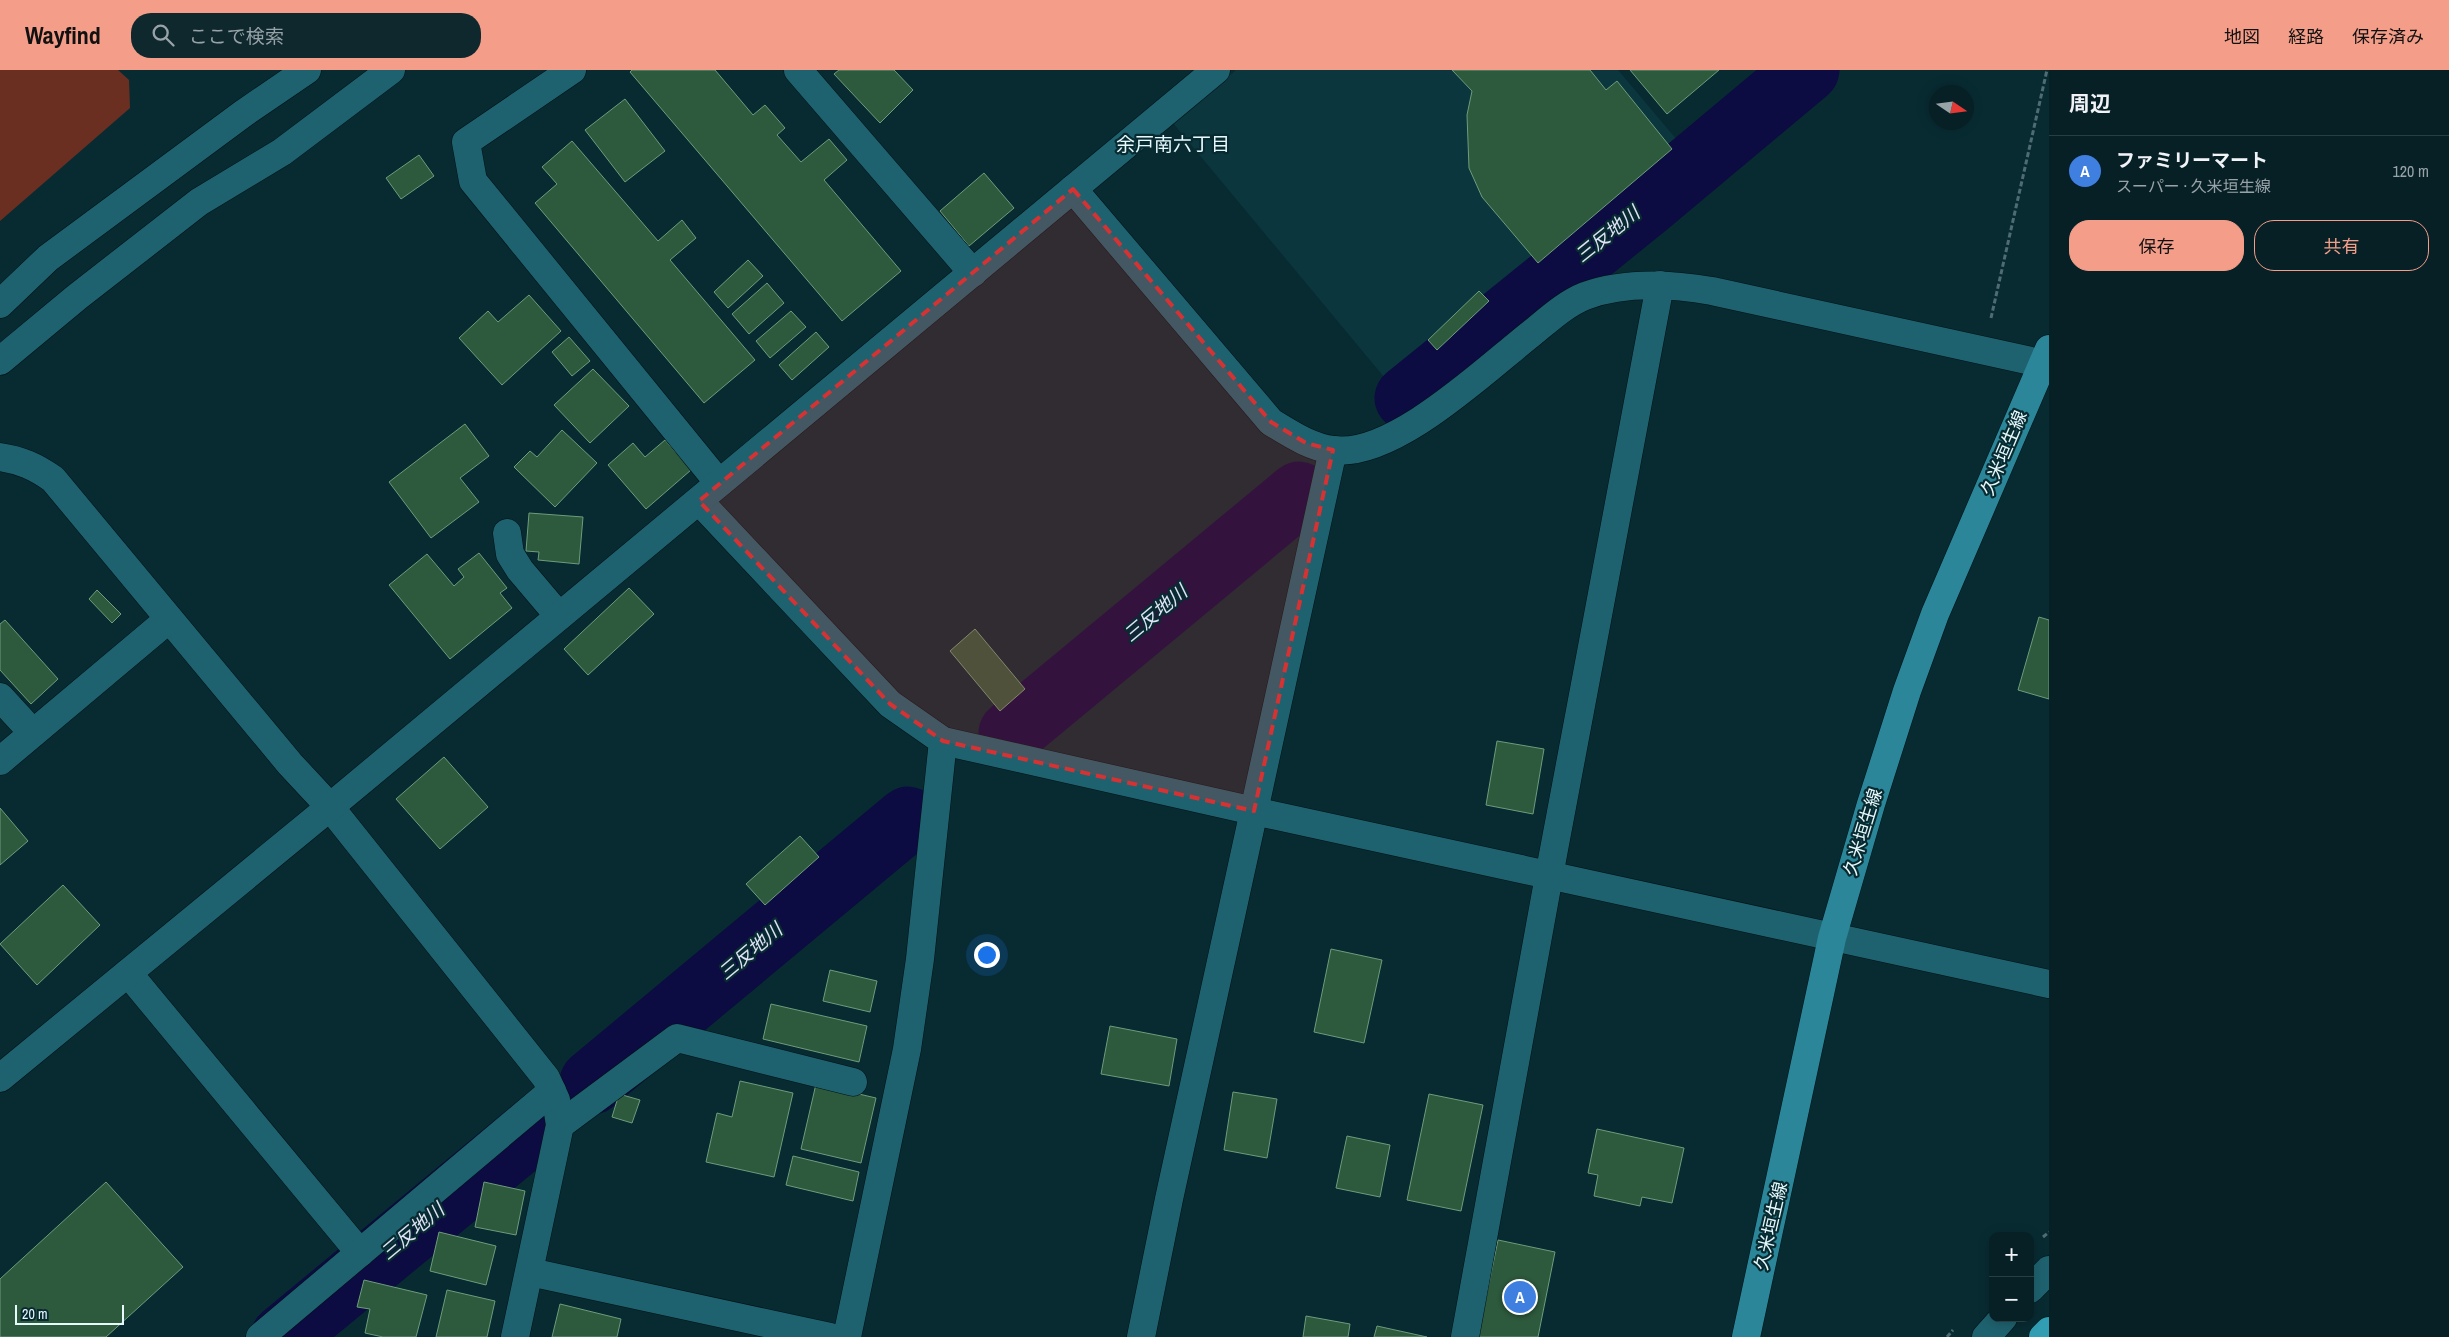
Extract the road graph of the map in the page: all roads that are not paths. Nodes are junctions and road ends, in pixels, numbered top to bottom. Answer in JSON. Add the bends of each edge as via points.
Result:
{"nodes":[{"id":1,"x":307,"y":70,"type":"edge"},
{"id":2,"x":391,"y":70,"type":"edge"},
{"id":3,"x":572,"y":70,"type":"edge"},
{"id":4,"x":798,"y":70,"type":"edge"},
{"id":5,"x":1216,"y":70,"type":"edge"},
{"id":6,"x":1073,"y":189,"type":"junction"},
{"id":7,"x":973,"y":273,"type":"junction"},
{"id":8,"x":1660,"y":285,"type":"junction"},
{"id":9,"x":0,"y":304,"type":"edge"},
{"id":10,"x":2047,"y":359,"type":"edge"},
{"id":11,"x":0,"y":361,"type":"edge"},
{"id":12,"x":1333,"y":450,"type":"junction"},
{"id":13,"x":0,"y":457,"type":"edge"},
{"id":14,"x":709,"y":492,"type":"junction"},
{"id":15,"x":507,"y":533,"type":"dead end"},
{"id":16,"x":559,"y":616,"type":"junction"},
{"id":17,"x":169,"y":619,"type":"junction"},
{"id":18,"x":0,"y":697,"type":"edge"},
{"id":19,"x":33,"y":733,"type":"junction"},
{"id":20,"x":943,"y":741,"type":"junction"},
{"id":21,"x":0,"y":761,"type":"edge"},
{"id":22,"x":330,"y":807,"type":"junction"},
{"id":23,"x":1254,"y":812,"type":"junction"},
{"id":24,"x":1549,"y":876,"type":"junction"},
{"id":25,"x":1832,"y":938,"type":"junction"},
{"id":26,"x":128,"y":973,"type":"junction"},
{"id":27,"x":2049,"y":984,"type":"edge"},
{"id":28,"x":0,"y":1078,"type":"edge"},
{"id":29,"x":853,"y":1082,"type":"dead end"},
{"id":30,"x":552,"y":1091,"type":"junction"},
{"id":31,"x":560,"y":1125,"type":"junction"},
{"id":32,"x":360,"y":1253,"type":"junction"},
{"id":33,"x":2049,"y":1270,"type":"edge"},
{"id":34,"x":530,"y":1272,"type":"junction"},
{"id":35,"x":2034,"y":1285,"type":"edge"},
{"id":36,"x":1999,"y":1322,"type":"edge"},
{"id":37,"x":2049,"y":1331,"type":"edge"},
{"id":38,"x":260,"y":1337,"type":"edge"},
{"id":39,"x":515,"y":1337,"type":"edge"},
{"id":40,"x":830,"y":1337,"type":"edge"},
{"id":41,"x":847,"y":1337,"type":"edge"},
{"id":42,"x":1141,"y":1337,"type":"edge"},
{"id":43,"x":1465,"y":1337,"type":"edge"},
{"id":44,"x":1746,"y":1337,"type":"edge"},
{"id":45,"x":1986,"y":1337,"type":"edge"},
{"id":46,"x":2044,"y":1337,"type":"edge"}],
"edges":[{"from":1,"to":9,"type":"street","via":[[48,258]]},
{"from":2,"to":11,"type":"street","via":[[282,152],[199,202]]},
{"from":3,"to":14,"type":"street","via":[[466,142],[473,182]]},
{"from":4,"to":7,"type":"street"},
{"from":5,"to":6,"type":"street"},
{"from":6,"to":7,"type":"street"},
{"from":6,"to":12,"type":"street","via":[[1271,422],[1306,444]]},
{"from":7,"to":14,"type":"street"},
{"from":8,"to":10,"type":"street","via":[[1712,291],[1984,350]]},
{"from":8,"to":12,"type":"street","via":[[1584,296],[1402,432],[1361,449]]},
{"from":8,"to":24,"type":"street"},
{"from":10,"to":25,"type":"main road","name":"久米垣生線","via":[[1935,614],[1871,804]]},
{"from":12,"to":23,"type":"street"},
{"from":13,"to":17,"type":"street","via":[[36,467],[53,479]]},
{"from":14,"to":16,"type":"street"},
{"from":14,"to":20,"type":"street","via":[[890,704]]},
{"from":15,"to":16,"type":"street","via":[[510,554],[520,570]]},
{"from":16,"to":22,"type":"street"},
{"from":17,"to":19,"type":"street"},
{"from":17,"to":22,"type":"street"},
{"from":18,"to":19,"type":"street"},
{"from":19,"to":21,"type":"street"},
{"from":20,"to":23,"type":"street"},
{"from":20,"to":41,"type":"street","via":[[907,1049]]},
{"from":22,"to":26,"type":"street"},
{"from":22,"to":30,"type":"street","via":[[546,1078]]},
{"from":23,"to":24,"type":"street"},
{"from":23,"to":42,"type":"street"},
{"from":24,"to":25,"type":"street"},
{"from":24,"to":43,"type":"street"},
{"from":25,"to":27,"type":"street"},
{"from":25,"to":44,"type":"main road","name":"久米垣生線"},
{"from":26,"to":28,"type":"street"},
{"from":26,"to":32,"type":"street"},
{"from":29,"to":31,"type":"street","via":[[677,1038]]},
{"from":30,"to":31,"type":"street"},
{"from":30,"to":32,"type":"street"},
{"from":31,"to":34,"type":"street"},
{"from":32,"to":38,"type":"street"},
{"from":33,"to":35,"type":"street"},
{"from":34,"to":39,"type":"street"},
{"from":34,"to":40,"type":"street"},
{"from":36,"to":45,"type":"street"},
{"from":37,"to":46,"type":"highway"}]}
